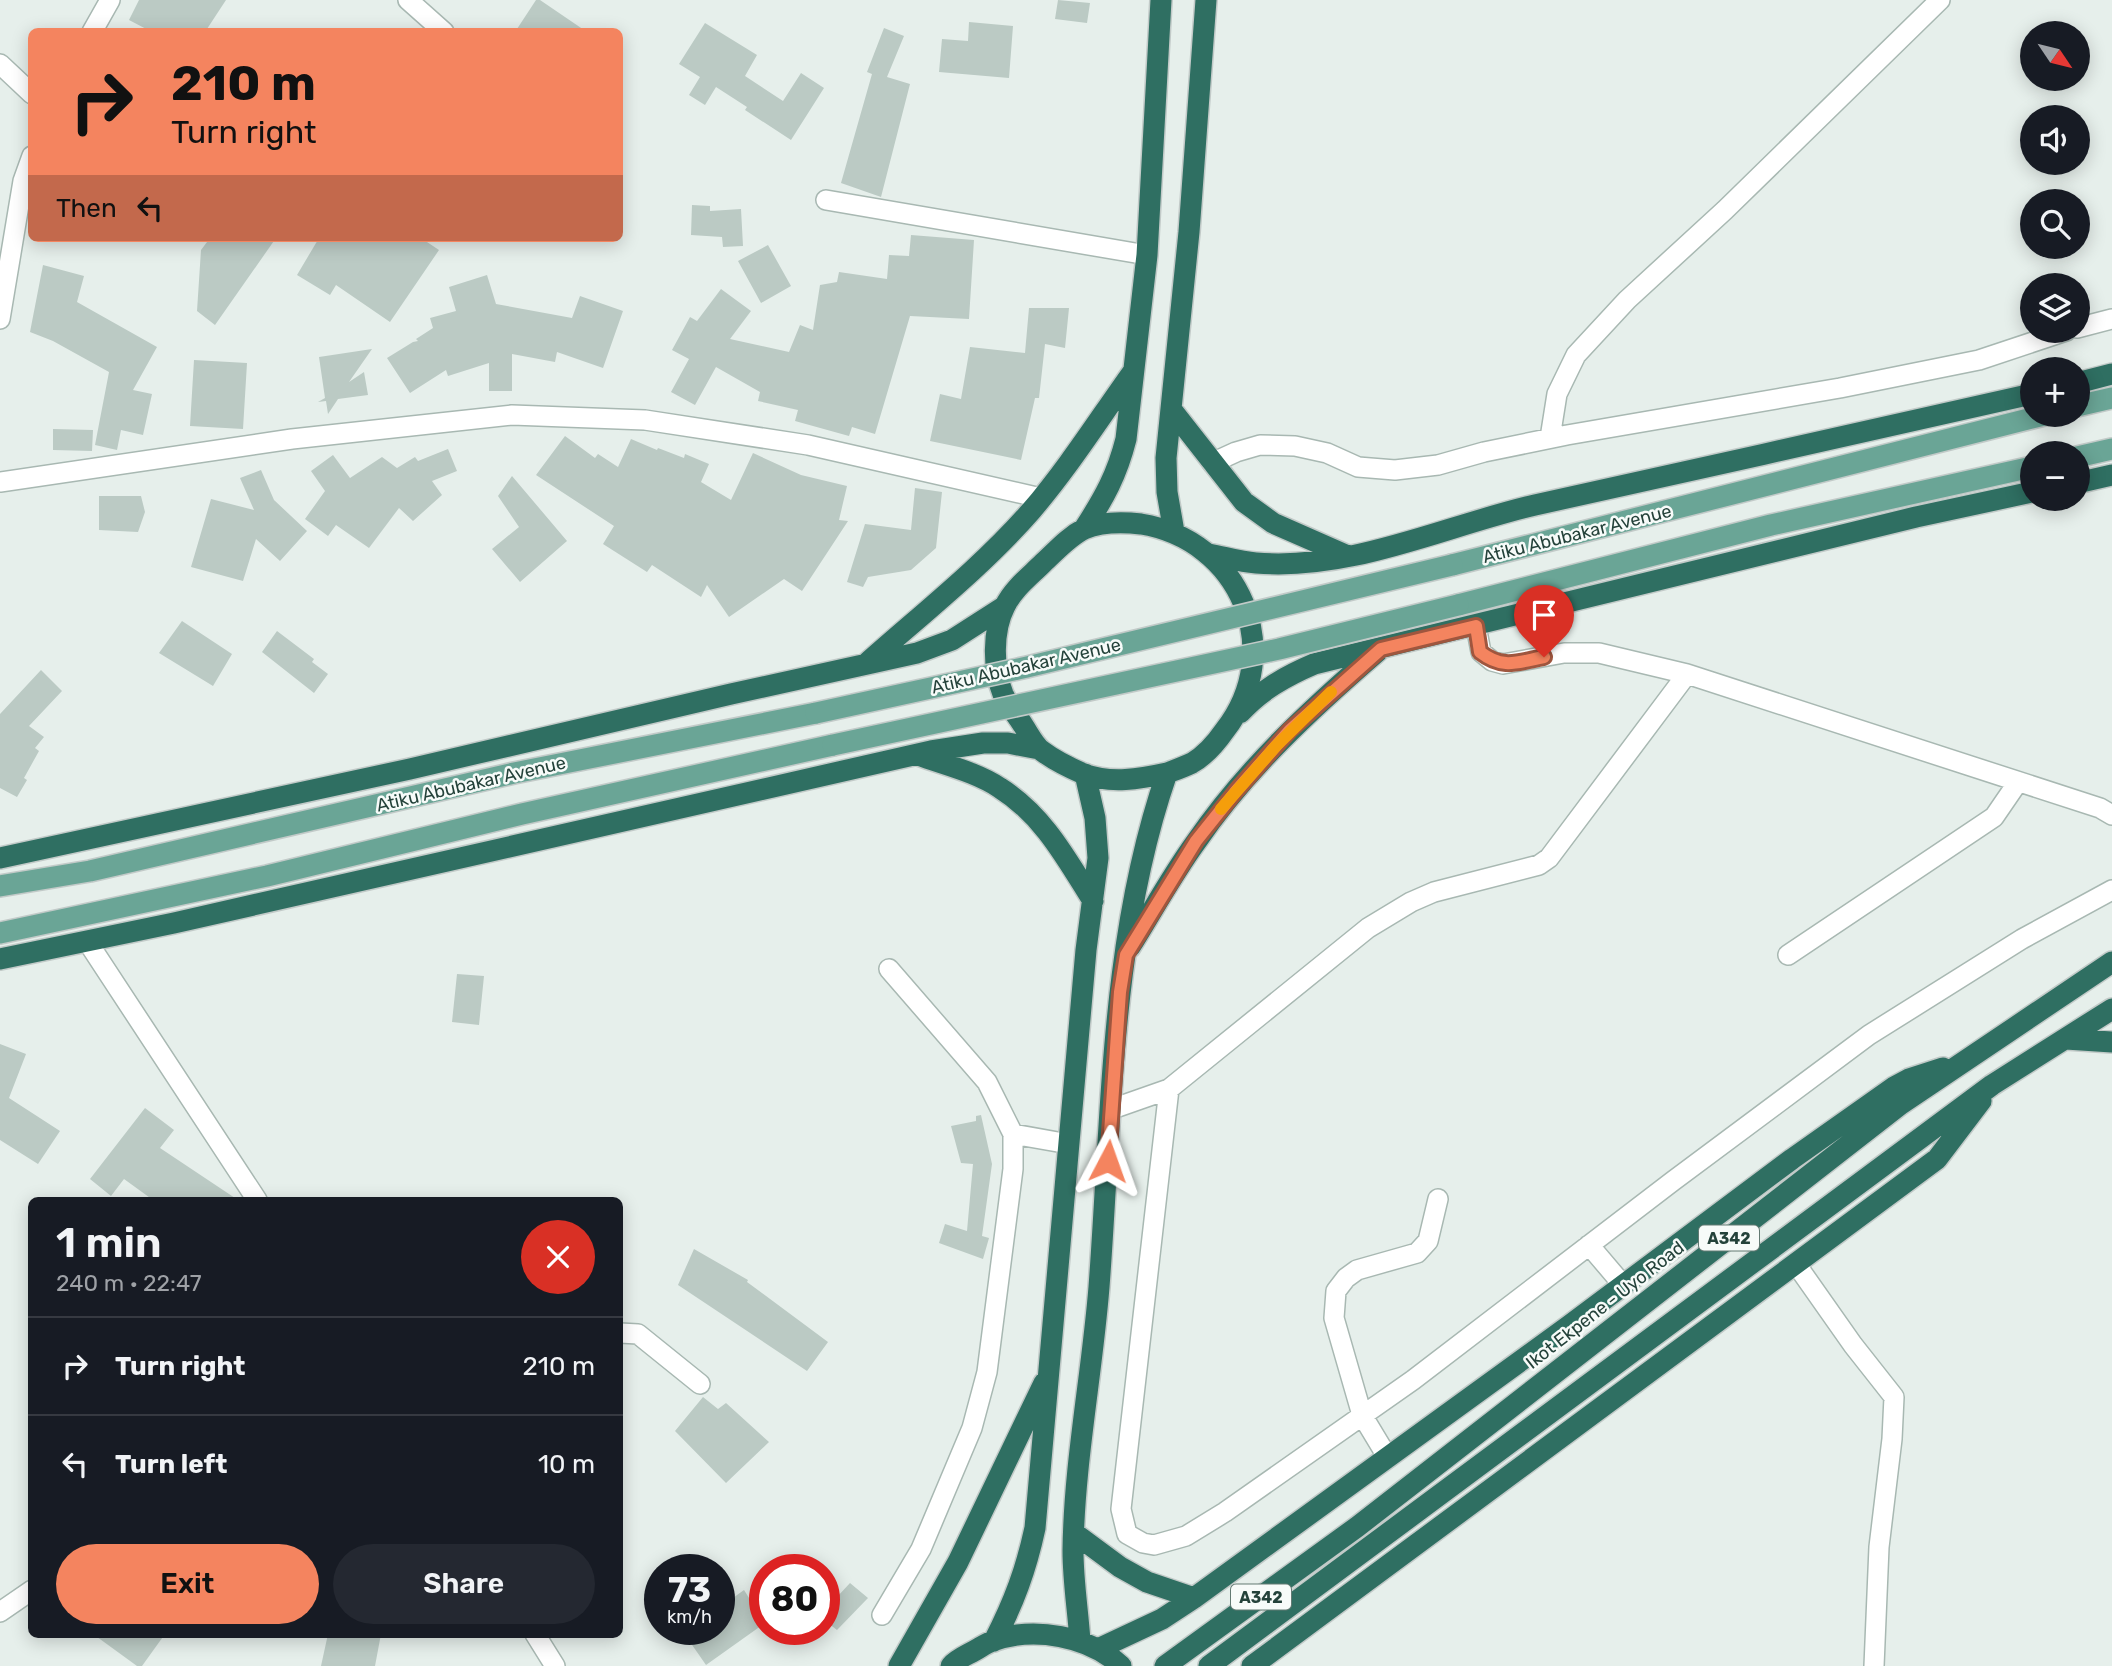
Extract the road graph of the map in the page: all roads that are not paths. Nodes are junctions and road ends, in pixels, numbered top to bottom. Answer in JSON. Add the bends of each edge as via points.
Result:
{"nodes":[{"id":1,"x":110,"y":0,"type":"edge"},
{"id":2,"x":408,"y":0,"type":"edge"},
{"id":3,"x":1161,"y":0,"type":"edge"},
{"id":4,"x":1206,"y":0,"type":"edge"},
{"id":5,"x":1940,"y":0,"type":"edge"},
{"id":6,"x":94,"y":28,"type":"edge"},
{"id":7,"x":440,"y":28,"type":"edge"},
{"id":8,"x":0,"y":64,"type":"edge"},
{"id":9,"x":28,"y":89,"type":"edge"},
{"id":10,"x":28,"y":167,"type":"edge"},
{"id":11,"x":826,"y":200,"type":"dead end"},
{"id":12,"x":1147,"y":255,"type":"junction"},
{"id":13,"x":0,"y":319,"type":"edge"},
{"id":14,"x":2112,"y":319,"type":"edge"},
{"id":15,"x":2090,"y":325,"type":"edge"},
{"id":16,"x":2030,"y":343,"type":"edge"},
{"id":17,"x":1133,"y":371,"type":"junction"},
{"id":18,"x":2112,"y":374,"type":"edge"},
{"id":19,"x":2090,"y":380,"type":"edge"},
{"id":20,"x":2020,"y":397,"type":"edge"},
{"id":21,"x":2112,"y":398,"type":"edge"},
{"id":22,"x":2090,"y":403,"type":"edge"},
{"id":23,"x":1171,"y":409,"type":"junction"},
{"id":24,"x":2020,"y":421,"type":"edge"},
{"id":25,"x":1550,"y":439,"type":"junction"},
{"id":26,"x":2112,"y":449,"type":"edge"},
{"id":27,"x":2090,"y":454,"type":"edge"},
{"id":28,"x":1212,"y":463,"type":"junction"},
{"id":29,"x":2020,"y":470,"type":"edge"},
{"id":30,"x":2112,"y":475,"type":"edge"},
{"id":31,"x":2090,"y":480,"type":"edge"},
{"id":32,"x":0,"y":482,"type":"edge"},
{"id":33,"x":2020,"y":495,"type":"edge"},
{"id":34,"x":1041,"y":498,"type":"junction"},
{"id":35,"x":1084,"y":529,"type":"junction"},
{"id":36,"x":1174,"y":532,"type":"junction"},
{"id":37,"x":1209,"y":554,"type":"junction"},
{"id":38,"x":1348,"y":556,"type":"junction"},
{"id":39,"x":1005,"y":606,"type":"junction"},
{"id":40,"x":1476,"y":626,"type":"junction"},
{"id":41,"x":1381,"y":649,"type":"junction"},
{"id":42,"x":863,"y":666,"type":"junction"},
{"id":43,"x":1687,"y":674,"type":"junction"},
{"id":44,"x":1233,"y":720,"type":"junction"},
{"id":45,"x":1039,"y":749,"type":"junction"},
{"id":46,"x":916,"y":755,"type":"junction"},
{"id":47,"x":1167,"y":773,"type":"junction"},
{"id":48,"x":1085,"y":774,"type":"junction"},
{"id":49,"x":2018,"y":782,"type":"junction"},
{"id":50,"x":2112,"y":815,"type":"edge"},
{"id":51,"x":0,"y":858,"type":"edge"},
{"id":52,"x":0,"y":886,"type":"edge"},
{"id":53,"x":2112,"y":890,"type":"edge"},
{"id":54,"x":1093,"y":901,"type":"junction"},
{"id":55,"x":0,"y":933,"type":"edge"},
{"id":56,"x":87,"y":941,"type":"junction"},
{"id":57,"x":1126,"y":955,"type":"junction"},
{"id":58,"x":1788,"y":956,"type":"dead end"},
{"id":59,"x":0,"y":959,"type":"edge"},
{"id":60,"x":2112,"y":962,"type":"edge"},
{"id":61,"x":889,"y":970,"type":"dead end"},
{"id":62,"x":2112,"y":1009,"type":"edge"},
{"id":63,"x":2067,"y":1039,"type":"junction"},
{"id":64,"x":2112,"y":1042,"type":"edge"},
{"id":65,"x":1968,"y":1060,"type":"junction"},
{"id":66,"x":1992,"y":1085,"type":"junction"},
{"id":67,"x":1169,"y":1089,"type":"junction"},
{"id":68,"x":1112,"y":1109,"type":"junction"},
{"id":69,"x":1013,"y":1134,"type":"junction"},
{"id":70,"x":1069,"y":1144,"type":"junction"},
{"id":71,"x":255,"y":1197,"type":"edge"},
{"id":72,"x":1438,"y":1199,"type":"dead end"},
{"id":73,"x":1590,"y":1245,"type":"junction"},
{"id":74,"x":1796,"y":1264,"type":"junction"},
{"id":75,"x":1623,"y":1285,"type":"junction"},
{"id":76,"x":623,"y":1333,"type":"edge"},
{"id":77,"x":1051,"y":1368,"type":"junction"},
{"id":78,"x":700,"y":1384,"type":"dead end"},
{"id":79,"x":1362,"y":1415,"type":"junction"},
{"id":80,"x":1388,"y":1458,"type":"junction"},
{"id":81,"x":1074,"y":1533,"type":"junction"},
{"id":82,"x":28,"y":1593,"type":"edge"},
{"id":83,"x":1194,"y":1598,"type":"junction"},
{"id":84,"x":0,"y":1612,"type":"edge"},
{"id":85,"x":882,"y":1615,"type":"dead end"},
{"id":86,"x":538,"y":1638,"type":"edge"},
{"id":87,"x":993,"y":1640,"type":"junction"},
{"id":88,"x":1287,"y":1641,"type":"junction"},
{"id":89,"x":1089,"y":1645,"type":"junction"},
{"id":90,"x":555,"y":1666,"type":"edge"},
{"id":91,"x":899,"y":1666,"type":"edge"},
{"id":92,"x":951,"y":1666,"type":"edge"},
{"id":93,"x":1121,"y":1666,"type":"edge"},
{"id":94,"x":1165,"y":1666,"type":"edge"},
{"id":95,"x":1209,"y":1666,"type":"edge"},
{"id":96,"x":1252,"y":1666,"type":"edge"},
{"id":97,"x":1272,"y":1666,"type":"edge"},
{"id":98,"x":1874,"y":1666,"type":"edge"}],
"edges":[{"from":1,"to":6,"type":"street"},
{"from":2,"to":7,"type":"street"},
{"from":3,"to":12,"type":"highway"},
{"from":4,"to":23,"type":"highway"},
{"from":5,"to":25,"type":"street","via":[[1627,300],[1576,355],[1558,394]]},
{"from":8,"to":9,"type":"street"},
{"from":10,"to":13,"type":"street"},
{"from":11,"to":12,"type":"street"},
{"from":12,"to":17,"type":"highway"},
{"from":14,"to":15,"type":"street"},
{"from":16,"to":25,"type":"street","via":[[1979,360],[1840,388]]},
{"from":17,"to":34,"type":"highway"},
{"from":17,"to":35,"type":"highway","via":[[1119,467]]},
{"from":18,"to":19,"type":"highway"},
{"from":20,"to":38,"type":"highway","via":[[1531,506]]},
{"from":21,"to":22,"type":"main road"},
{"from":23,"to":28,"type":"highway"},
{"from":23,"to":36,"type":"highway","via":[[1166,458]]},
{"from":24,"to":52,"type":"main road","name":"Atiku Abubakar Avenue","bridge":true,"via":[[1027,667],[514,773],[103,868]]},
{"from":25,"to":28,"type":"street","via":[[1438,465],[1395,470],[1358,467],[1295,446],[1260,445]]},
{"from":26,"to":27,"type":"main road"},
{"from":28,"to":38,"type":"highway","via":[[1244,502],[1273,523]]},
{"from":29,"to":55,"type":"main road","name":"Atiku Abubakar Avenue","bridge":true,"via":[[1771,525],[1279,649]]},
{"from":30,"to":31,"type":"highway"},
{"from":32,"to":34,"type":"street","via":[[292,439],[512,415],[645,420],[808,445]]},
{"from":33,"to":40,"type":"highway"},
{"from":34,"to":42,"type":"highway","via":[[985,558]]},
{"from":35,"to":36,"type":"highway","via":[[1129,523]]},
{"from":35,"to":39,"type":"highway","via":[[1023,582]]},
{"from":36,"to":37,"type":"highway"},
{"from":37,"to":38,"type":"highway","via":[[1257,563]]},
{"from":37,"to":44,"type":"highway","via":[[1240,594],[1252,636],[1250,679]]},
{"from":39,"to":42,"type":"highway","via":[[952,640]]},
{"from":39,"to":45,"type":"highway","via":[[998,629],[997,674],[1004,696]]},
{"from":40,"to":41,"type":"highway"},
{"from":40,"to":43,"type":"street","via":[[1480,652],[1503,664],[1564,653],[1599,653]]},
{"from":41,"to":44,"type":"highway","via":[[1293,673],[1252,699]]},
{"from":41,"to":57,"type":"highway","via":[[1290,730],[1236,791],[1196,841]]},
{"from":42,"to":51,"type":"highway"},
{"from":43,"to":49,"type":"street"},
{"from":43,"to":67,"type":"street","via":[[1549,858],[1539,865],[1411,901],[1368,928]]},
{"from":44,"to":47,"type":"highway","via":[[1212,748]]},
{"from":45,"to":46,"type":"highway","via":[[983,743]]},
{"from":45,"to":48,"type":"highway"},
{"from":46,"to":54,"type":"highway","via":[[986,780],[1019,802],[1054,838]]},
{"from":46,"to":56,"type":"highway"},
{"from":47,"to":48,"type":"highway","via":[[1112,780]]},
{"from":47,"to":57,"type":"highway","via":[[1137,877]]},
{"from":48,"to":54,"type":"highway","via":[[1097,838]]},
{"from":49,"to":50,"type":"street"},
{"from":49,"to":58,"type":"street","via":[[1994,817]]},
{"from":53,"to":73,"type":"street","via":[[2011,945],[1869,1035]]},
{"from":54,"to":70,"type":"highway"},
{"from":56,"to":59,"type":"highway"},
{"from":56,"to":71,"type":"street"},
{"from":57,"to":68,"type":"highway"},
{"from":60,"to":65,"type":"highway","name":"Ikot Ekpene - Uyo Road","number":"A342"},
{"from":61,"to":69,"type":"street","via":[[987,1082]]},
{"from":62,"to":63,"type":"highway","number":"A342"},
{"from":63,"to":64,"type":"highway"},
{"from":63,"to":66,"type":"highway","number":"A342"},
{"from":65,"to":75,"type":"highway","via":[[1894,1087]]},
{"from":65,"to":94,"type":"highway","name":"Ikot Ekpene - Uyo Road","number":"A342","via":[[1901,1104],[1357,1527]]},
{"from":66,"to":74,"type":"highway","via":[[1937,1159]]},
{"from":66,"to":95,"type":"highway","number":"A342"},
{"from":67,"to":68,"type":"street"},
{"from":67,"to":79,"type":"street","via":[[1121,1509],[1128,1534],[1154,1545],[1185,1535]]},
{"from":68,"to":81,"type":"highway"},
{"from":69,"to":70,"type":"street"},
{"from":69,"to":85,"type":"street","via":[[1013,1169],[987,1372],[972,1428],[920,1549]]},
{"from":70,"to":77,"type":"highway"},
{"from":72,"to":79,"type":"street","via":[[1428,1241],[1417,1253],[1357,1270],[1336,1291],[1334,1318]]},
{"from":73,"to":75,"type":"street"},
{"from":73,"to":79,"type":"street"},
{"from":74,"to":88,"type":"highway"},
{"from":74,"to":98,"type":"street","via":[[1894,1397],[1879,1547]]},
{"from":75,"to":80,"type":"highway"},
{"from":76,"to":78,"type":"street","via":[[638,1334]]},
{"from":77,"to":87,"type":"highway","via":[[1027,1567]]},
{"from":77,"to":91,"type":"highway","via":[[958,1562]]},
{"from":79,"to":80,"type":"street"},
{"from":80,"to":83,"type":"highway"},
{"from":81,"to":83,"type":"highway","via":[[1147,1582]]},
{"from":81,"to":89,"type":"highway","via":[[1073,1553]]},
{"from":82,"to":84,"type":"street"},
{"from":83,"to":89,"type":"highway","via":[[1162,1619]]},
{"from":86,"to":90,"type":"street"},
{"from":87,"to":89,"type":"highway","via":[[1037,1633]]},
{"from":87,"to":92,"type":"highway"},
{"from":88,"to":96,"type":"highway"},
{"from":88,"to":97,"type":"highway"},
{"from":89,"to":93,"type":"highway"}]}
